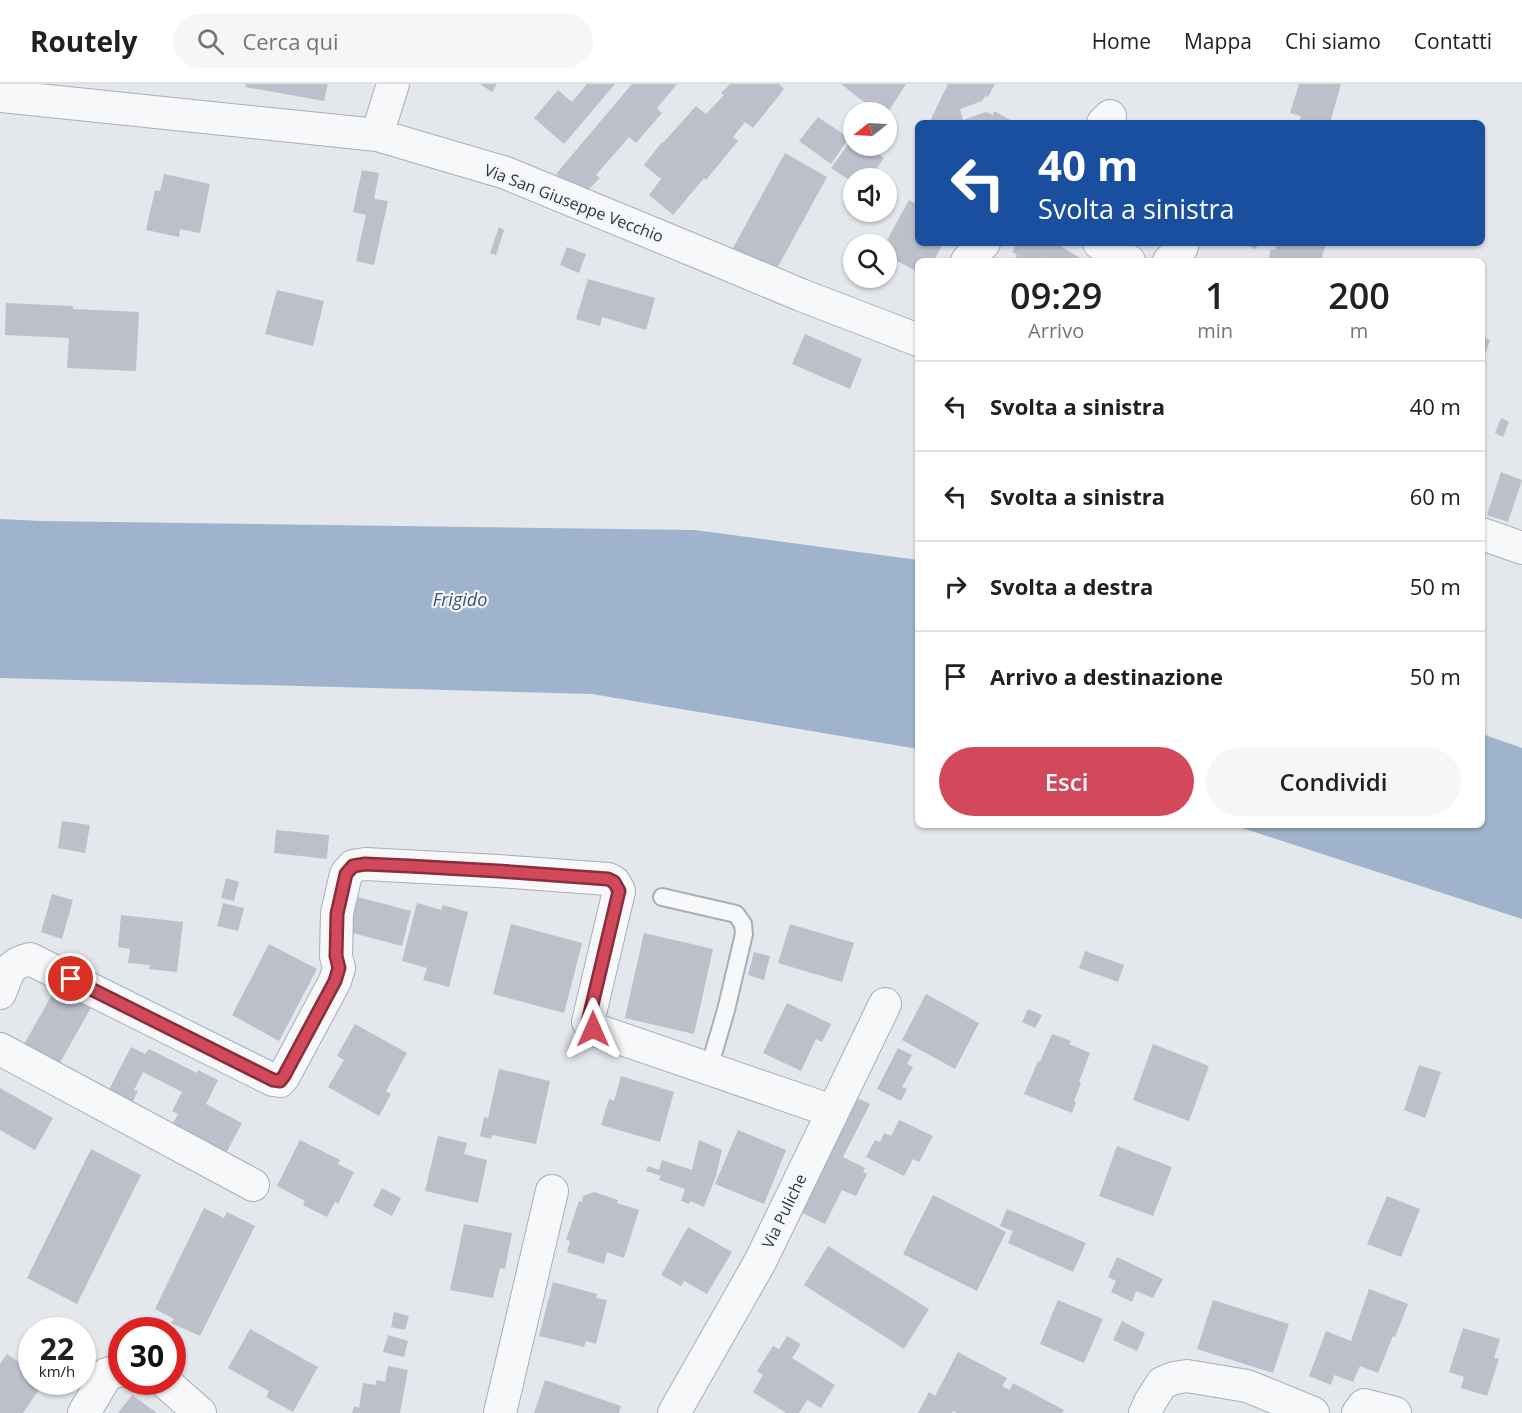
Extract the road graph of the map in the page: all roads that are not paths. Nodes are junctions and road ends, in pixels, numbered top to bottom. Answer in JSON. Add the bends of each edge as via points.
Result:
{"nodes":[{"id":1,"x":393,"y":84,"type":"edge"},
{"id":2,"x":0,"y":96,"type":"edge"},
{"id":3,"x":377,"y":135,"type":"junction"},
{"id":4,"x":981,"y":246,"type":"edge"},
{"id":5,"x":1104,"y":246,"type":"edge"},
{"id":6,"x":1182,"y":246,"type":"edge"},
{"id":7,"x":969,"y":258,"type":"edge"},
{"id":8,"x":1124,"y":258,"type":"edge"},
{"id":9,"x":1172,"y":258,"type":"edge"},
{"id":10,"x":914,"y":332,"type":"edge"},
{"id":11,"x":1485,"y":535,"type":"edge"},
{"id":12,"x":1522,"y":548,"type":"edge"},
{"id":13,"x":662,"y":897,"type":"dead end"},
{"id":14,"x":0,"y":993,"type":"edge"},
{"id":15,"x":885,"y":1004,"type":"dead end"},
{"id":16,"x":0,"y":1049,"type":"edge"},
{"id":17,"x":709,"y":1068,"type":"junction"},
{"id":18,"x":832,"y":1111,"type":"junction"},
{"id":19,"x":253,"y":1185,"type":"dead end"},
{"id":20,"x":552,"y":1191,"type":"dead end"},
{"id":21,"x":108,"y":1374,"type":"edge"},
{"id":22,"x":180,"y":1395,"type":"edge"},
{"id":23,"x":84,"y":1413,"type":"edge"},
{"id":24,"x":200,"y":1413,"type":"edge"},
{"id":25,"x":500,"y":1413,"type":"edge"},
{"id":26,"x":675,"y":1413,"type":"edge"},
{"id":27,"x":1145,"y":1413,"type":"edge"},
{"id":28,"x":1313,"y":1413,"type":"edge"},
{"id":29,"x":1358,"y":1413,"type":"edge"},
{"id":30,"x":1395,"y":1413,"type":"edge"}],
"edges":[{"from":1,"to":3,"type":"street"},
{"from":2,"to":3,"type":"street","name":"Via San Giuseppe Vecchio"},
{"from":3,"to":10,"type":"street","name":"Via San Giuseppe Vecchio","via":[[506,173],[801,296]]},
{"from":4,"to":7,"type":"street"},
{"from":5,"to":8,"type":"street"},
{"from":6,"to":9,"type":"street"},
{"from":11,"to":12,"type":"street"},
{"from":13,"to":17,"type":"lane","via":[[736,914],[743,924],[744,934]]},
{"from":14,"to":17,"type":"street","via":[[10,969],[30,959],[280,1081],[335,981],[339,968],[337,914],[346,874],[353,866],[608,879],[619,891],[588,1022],[599,1032]]},
{"from":15,"to":18,"type":"street","name":"Via Puliche"},
{"from":16,"to":19,"type":"street"},
{"from":17,"to":18,"type":"street"},
{"from":18,"to":26,"type":"street","name":"Via Puliche","via":[[760,1262]]},
{"from":20,"to":25,"type":"street"},
{"from":21,"to":23,"type":"street"},
{"from":22,"to":24,"type":"street"},
{"from":27,"to":28,"type":"street","via":[[1162,1383],[1187,1376],[1247,1386]]},
{"from":29,"to":30,"type":"street","via":[[1364,1405]]}]}
